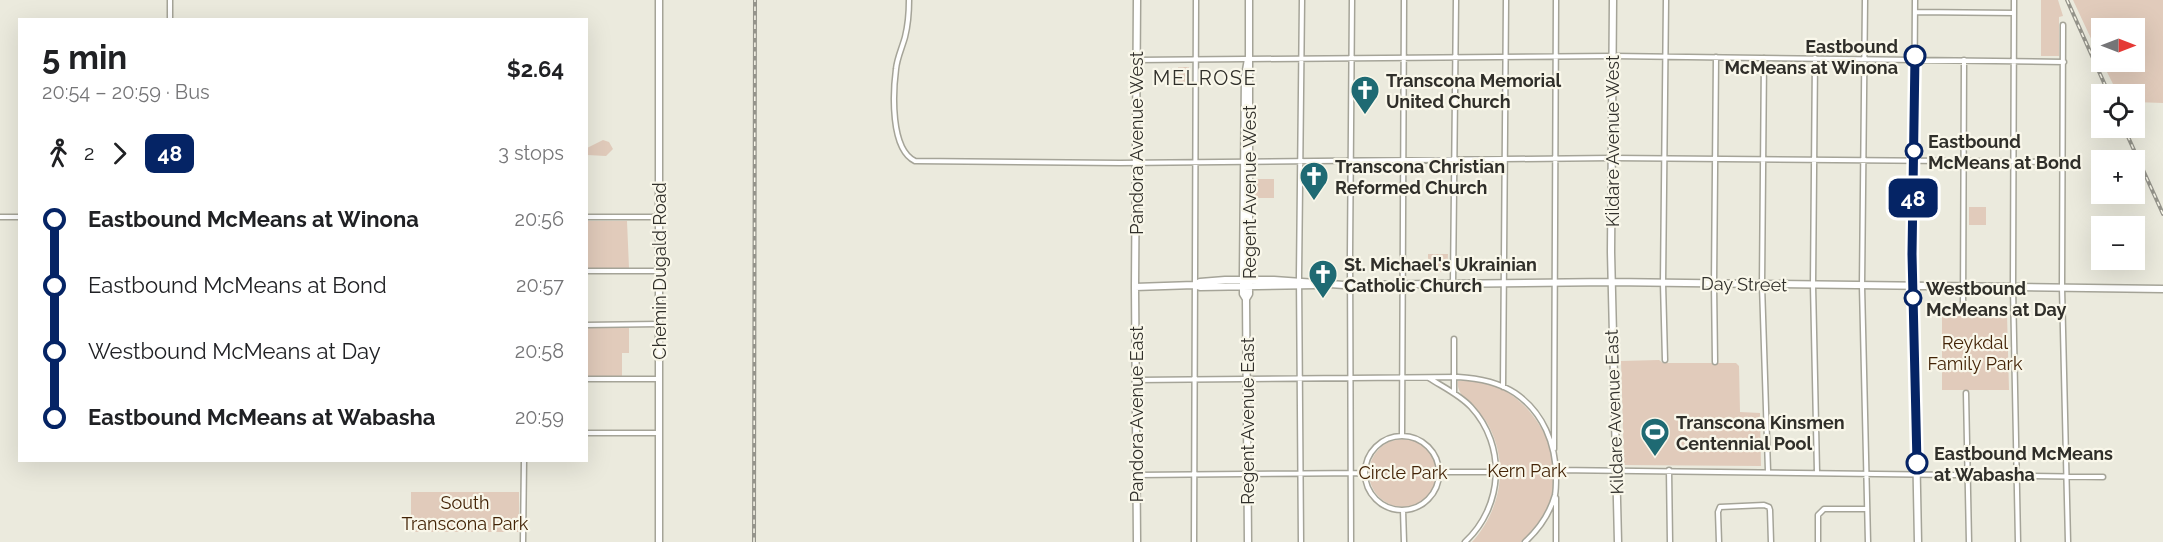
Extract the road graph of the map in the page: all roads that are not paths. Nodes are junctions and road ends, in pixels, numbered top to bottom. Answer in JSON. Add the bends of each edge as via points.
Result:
{"nodes":[{"id":1,"x":170,"y":0,"type":"edge"},
{"id":2,"x":659,"y":0,"type":"edge"},
{"id":3,"x":909,"y":0,"type":"edge"},
{"id":4,"x":1137,"y":0,"type":"edge"},
{"id":5,"x":1196,"y":0,"type":"edge"},
{"id":6,"x":1249,"y":0,"type":"edge"},
{"id":7,"x":1302,"y":0,"type":"edge"},
{"id":8,"x":1352,"y":0,"type":"edge"},
{"id":9,"x":1404,"y":0,"type":"edge"},
{"id":10,"x":1455,"y":0,"type":"edge"},
{"id":11,"x":1506,"y":0,"type":"edge"},
{"id":12,"x":1556,"y":0,"type":"edge"},
{"id":13,"x":1613,"y":0,"type":"edge"},
{"id":14,"x":1666,"y":0,"type":"edge"},
{"id":15,"x":1865,"y":0,"type":"edge"},
{"id":16,"x":1915,"y":0,"type":"edge"},
{"id":17,"x":2014,"y":0,"type":"edge"},
{"id":18,"x":1915,"y":12,"type":"junction"},
{"id":19,"x":2014,"y":13,"type":"junction"},
{"id":20,"x":170,"y":18,"type":"edge"},
{"id":21,"x":2063,"y":25,"type":"dead end"},
{"id":22,"x":1613,"y":56,"type":"junction"},
{"id":23,"x":1666,"y":56,"type":"junction"},
{"id":24,"x":1404,"y":57,"type":"junction"},
{"id":25,"x":1455,"y":57,"type":"junction"},
{"id":26,"x":1556,"y":57,"type":"junction"},
{"id":27,"x":1716,"y":57,"type":"junction"},
{"id":28,"x":1352,"y":58,"type":"junction"},
{"id":29,"x":1506,"y":58,"type":"junction"},
{"id":30,"x":1764,"y":58,"type":"junction"},
{"id":31,"x":1815,"y":58,"type":"junction"},
{"id":32,"x":1248,"y":59,"type":"junction"},
{"id":33,"x":1301,"y":59,"type":"junction"},
{"id":34,"x":1865,"y":59,"type":"junction"},
{"id":35,"x":1915,"y":59,"type":"junction"},
{"id":36,"x":1136,"y":60,"type":"junction"},
{"id":37,"x":1195,"y":60,"type":"junction"},
{"id":38,"x":1964,"y":60,"type":"junction"},
{"id":39,"x":2014,"y":61,"type":"junction"},
{"id":40,"x":2064,"y":62,"type":"junction"},
{"id":41,"x":1555,"y":158,"type":"junction"},
{"id":42,"x":1612,"y":158,"type":"junction"},
{"id":43,"x":1665,"y":158,"type":"junction"},
{"id":44,"x":1454,"y":159,"type":"junction"},
{"id":45,"x":1504,"y":159,"type":"junction"},
{"id":46,"x":1714,"y":159,"type":"junction"},
{"id":47,"x":1300,"y":160,"type":"junction"},
{"id":48,"x":1350,"y":160,"type":"junction"},
{"id":49,"x":1403,"y":160,"type":"junction"},
{"id":50,"x":1764,"y":160,"type":"junction"},
{"id":51,"x":1813,"y":160,"type":"junction"},
{"id":52,"x":1863,"y":160,"type":"junction"},
{"id":53,"x":1247,"y":161,"type":"junction"},
{"id":54,"x":1914,"y":161,"type":"junction"},
{"id":55,"x":1195,"y":162,"type":"junction"},
{"id":56,"x":1964,"y":162,"type":"junction"},
{"id":57,"x":2014,"y":162,"type":"junction"},
{"id":58,"x":2062,"y":162,"type":"junction"},
{"id":59,"x":1135,"y":163,"type":"junction"},
{"id":60,"x":18,"y":217,"type":"edge"},
{"id":61,"x":588,"y":217,"type":"edge"},
{"id":62,"x":659,"y":217,"type":"junction"},
{"id":63,"x":0,"y":218,"type":"edge"},
{"id":64,"x":588,"y":271,"type":"edge"},
{"id":65,"x":659,"y":271,"type":"junction"},
{"id":66,"x":1554,"y":282,"type":"junction"},
{"id":67,"x":1611,"y":282,"type":"junction"},
{"id":68,"x":1246,"y":283,"type":"junction"},
{"id":69,"x":1299,"y":283,"type":"junction"},
{"id":70,"x":1503,"y":283,"type":"junction"},
{"id":71,"x":1663,"y":283,"type":"junction"},
{"id":72,"x":1401,"y":284,"type":"junction"},
{"id":73,"x":1453,"y":284,"type":"junction"},
{"id":74,"x":1713,"y":284,"type":"junction"},
{"id":75,"x":1194,"y":285,"type":"junction"},
{"id":76,"x":1350,"y":285,"type":"junction"},
{"id":77,"x":1762,"y":285,"type":"junction"},
{"id":78,"x":1813,"y":285,"type":"junction"},
{"id":79,"x":1862,"y":286,"type":"junction"},
{"id":80,"x":1913,"y":286,"type":"junction"},
{"id":81,"x":1963,"y":286,"type":"junction"},
{"id":82,"x":1135,"y":287,"type":"junction"},
{"id":83,"x":2013,"y":287,"type":"junction"},
{"id":84,"x":2062,"y":288,"type":"junction"},
{"id":85,"x":2163,"y":289,"type":"edge"},
{"id":86,"x":1246,"y":299,"type":"joint"},
{"id":87,"x":1963,"y":311,"type":"dead end"},
{"id":88,"x":588,"y":324,"type":"edge"},
{"id":89,"x":659,"y":324,"type":"junction"},
{"id":90,"x":1454,"y":339,"type":"dead end"},
{"id":91,"x":1665,"y":360,"type":"dead end"},
{"id":92,"x":1715,"y":362,"type":"dead end"},
{"id":93,"x":1402,"y":377,"type":"junction"},
{"id":94,"x":1454,"y":377,"type":"junction"},
{"id":95,"x":1350,"y":378,"type":"junction"},
{"id":96,"x":1428,"y":378,"type":"junction"},
{"id":97,"x":588,"y":379,"type":"edge"},
{"id":98,"x":659,"y":379,"type":"junction"},
{"id":99,"x":1193,"y":379,"type":"junction"},
{"id":100,"x":1246,"y":379,"type":"junction"},
{"id":101,"x":1299,"y":379,"type":"junction"},
{"id":102,"x":1136,"y":381,"type":"junction"},
{"id":103,"x":1503,"y":387,"type":"junction"},
{"id":104,"x":1454,"y":393,"type":"junction"},
{"id":105,"x":1966,"y":393,"type":"dead end"},
{"id":106,"x":588,"y":433,"type":"edge"},
{"id":107,"x":659,"y":433,"type":"junction"},
{"id":108,"x":1402,"y":436,"type":"junction"},
{"id":109,"x":1554,"y":449,"type":"junction"},
{"id":110,"x":524,"y":462,"type":"edge"},
{"id":111,"x":1556,"y":470,"type":"junction"},
{"id":112,"x":1616,"y":470,"type":"junction"},
{"id":113,"x":1669,"y":470,"type":"junction"},
{"id":114,"x":1768,"y":471,"type":"junction"},
{"id":115,"x":1439,"y":472,"type":"junction"},
{"id":116,"x":1496,"y":472,"type":"junction"},
{"id":117,"x":1817,"y":472,"type":"junction"},
{"id":118,"x":1867,"y":472,"type":"junction"},
{"id":119,"x":1301,"y":473,"type":"junction"},
{"id":120,"x":1350,"y":473,"type":"junction"},
{"id":121,"x":1365,"y":473,"type":"junction"},
{"id":122,"x":1194,"y":474,"type":"junction"},
{"id":123,"x":1247,"y":474,"type":"junction"},
{"id":124,"x":1917,"y":474,"type":"junction"},
{"id":125,"x":1968,"y":474,"type":"junction"},
{"id":126,"x":1136,"y":475,"type":"junction"},
{"id":127,"x":2018,"y":475,"type":"junction"},
{"id":128,"x":2066,"y":476,"type":"junction"},
{"id":129,"x":2103,"y":477,"type":"dead end"},
{"id":130,"x":1556,"y":494,"type":"junction"},
{"id":131,"x":1867,"y":509,"type":"junction"},
{"id":132,"x":1403,"y":510,"type":"junction"},
{"id":133,"x":524,"y":542,"type":"edge"},
{"id":134,"x":659,"y":542,"type":"edge"},
{"id":135,"x":1137,"y":542,"type":"edge"},
{"id":136,"x":1194,"y":542,"type":"edge"},
{"id":137,"x":1248,"y":542,"type":"edge"},
{"id":138,"x":1301,"y":542,"type":"edge"},
{"id":139,"x":1351,"y":542,"type":"edge"},
{"id":140,"x":1404,"y":542,"type":"edge"},
{"id":141,"x":1465,"y":542,"type":"edge"},
{"id":142,"x":1526,"y":542,"type":"edge"},
{"id":143,"x":1556,"y":542,"type":"edge"},
{"id":144,"x":1618,"y":542,"type":"edge"},
{"id":145,"x":1670,"y":542,"type":"edge"},
{"id":146,"x":1719,"y":542,"type":"edge"},
{"id":147,"x":1771,"y":542,"type":"edge"},
{"id":148,"x":1818,"y":542,"type":"edge"},
{"id":149,"x":1868,"y":542,"type":"edge"},
{"id":150,"x":1918,"y":542,"type":"edge"},
{"id":151,"x":1969,"y":542,"type":"edge"},
{"id":152,"x":2018,"y":542,"type":"edge"},
{"id":153,"x":2068,"y":542,"type":"edge"}],
"edges":[{"from":1,"to":20,"type":"street"},
{"from":2,"to":62,"type":"street","name":"Chemin Dugald Road"},
{"from":3,"to":59,"type":"street","via":[[896,67],[894,125],[910,159]]},
{"from":4,"to":36,"type":"street","name":"Pandora Avenue West"},
{"from":5,"to":37,"type":"street"},
{"from":6,"to":32,"type":"street","name":"Regent Avenue West"},
{"from":7,"to":33,"type":"street"},
{"from":8,"to":28,"type":"street"},
{"from":9,"to":24,"type":"street"},
{"from":10,"to":25,"type":"street"},
{"from":11,"to":29,"type":"street"},
{"from":12,"to":26,"type":"street"},
{"from":13,"to":22,"type":"street","name":"Kildare Avenue West"},
{"from":14,"to":23,"type":"street"},
{"from":15,"to":34,"type":"street"},
{"from":16,"to":18,"type":"street"},
{"from":17,"to":19,"type":"street"},
{"from":18,"to":19,"type":"street"},
{"from":18,"to":35,"type":"street"},
{"from":19,"to":39,"type":"street"},
{"from":21,"to":40,"type":"street"},
{"from":22,"to":23,"type":"street"},
{"from":22,"to":26,"type":"street"},
{"from":22,"to":42,"type":"street","name":"Kildare Avenue West"},
{"from":23,"to":27,"type":"street"},
{"from":23,"to":43,"type":"street"},
{"from":24,"to":25,"type":"street"},
{"from":24,"to":28,"type":"street"},
{"from":24,"to":49,"type":"street"},
{"from":25,"to":29,"type":"street"},
{"from":25,"to":44,"type":"street"},
{"from":26,"to":29,"type":"street"},
{"from":26,"to":41,"type":"street"},
{"from":27,"to":30,"type":"street"},
{"from":27,"to":46,"type":"street"},
{"from":28,"to":33,"type":"street"},
{"from":28,"to":48,"type":"street"},
{"from":29,"to":45,"type":"street"},
{"from":30,"to":31,"type":"street"},
{"from":30,"to":50,"type":"street"},
{"from":31,"to":34,"type":"street"},
{"from":31,"to":51,"type":"street"},
{"from":32,"to":33,"type":"street"},
{"from":32,"to":37,"type":"street"},
{"from":32,"to":53,"type":"street","name":"Regent Avenue West"},
{"from":33,"to":47,"type":"street"},
{"from":34,"to":35,"type":"street"},
{"from":34,"to":52,"type":"street"},
{"from":35,"to":38,"type":"street"},
{"from":35,"to":54,"type":"street"},
{"from":36,"to":37,"type":"street"},
{"from":36,"to":59,"type":"street","name":"Pandora Avenue West"},
{"from":37,"to":55,"type":"street"},
{"from":38,"to":39,"type":"street"},
{"from":38,"to":56,"type":"street"},
{"from":39,"to":40,"type":"street"},
{"from":39,"to":57,"type":"street"},
{"from":40,"to":58,"type":"street"},
{"from":41,"to":42,"type":"street"},
{"from":41,"to":45,"type":"street"},
{"from":41,"to":66,"type":"street"},
{"from":42,"to":43,"type":"street"},
{"from":42,"to":67,"type":"street","name":"Kildare Avenue West"},
{"from":43,"to":46,"type":"street"},
{"from":43,"to":71,"type":"street"},
{"from":44,"to":45,"type":"street"},
{"from":44,"to":49,"type":"street"},
{"from":44,"to":73,"type":"street"},
{"from":45,"to":70,"type":"street"},
{"from":46,"to":50,"type":"street"},
{"from":46,"to":74,"type":"street"},
{"from":47,"to":48,"type":"street"},
{"from":47,"to":53,"type":"street"},
{"from":47,"to":69,"type":"street"},
{"from":48,"to":49,"type":"street"},
{"from":48,"to":76,"type":"street"},
{"from":49,"to":72,"type":"street"},
{"from":50,"to":51,"type":"street"},
{"from":50,"to":77,"type":"street"},
{"from":51,"to":52,"type":"street"},
{"from":51,"to":78,"type":"street"},
{"from":52,"to":54,"type":"street"},
{"from":52,"to":79,"type":"street"},
{"from":53,"to":55,"type":"street"},
{"from":53,"to":68,"type":"street","name":"Regent Avenue West"},
{"from":54,"to":56,"type":"street"},
{"from":54,"to":80,"type":"street"},
{"from":55,"to":59,"type":"street"},
{"from":55,"to":75,"type":"street"},
{"from":56,"to":57,"type":"street"},
{"from":56,"to":81,"type":"street"},
{"from":57,"to":58,"type":"street"},
{"from":57,"to":83,"type":"street"},
{"from":58,"to":84,"type":"street"},
{"from":59,"to":82,"type":"street","name":"Pandora Avenue West"},
{"from":60,"to":63,"type":"street"},
{"from":61,"to":62,"type":"street"},
{"from":62,"to":65,"type":"street","name":"Chemin Dugald Road"},
{"from":64,"to":65,"type":"street"},
{"from":65,"to":89,"type":"street","name":"Chemin Dugald Road"},
{"from":66,"to":67,"type":"street","name":"Day Street"},
{"from":66,"to":70,"type":"street","name":"Day Street"},
{"from":66,"to":109,"type":"street"},
{"from":67,"to":71,"type":"street","name":"Day Street"},
{"from":67,"to":112,"type":"street","name":"Kildare Avenue East"},
{"from":68,"to":69,"type":"street","name":"Day Street"},
{"from":68,"to":75,"type":"street","name":"Day Street"},
{"from":68,"to":86,"type":"street","name":"Regent Avenue West"},
{"from":69,"to":76,"type":"street","name":"Day Street"},
{"from":69,"to":101,"type":"street"},
{"from":70,"to":73,"type":"street","name":"Day Street"},
{"from":70,"to":103,"type":"street"},
{"from":71,"to":74,"type":"street","name":"Day Street"},
{"from":71,"to":91,"type":"street"},
{"from":72,"to":73,"type":"street","name":"Day Street"},
{"from":72,"to":76,"type":"street","name":"Day Street"},
{"from":72,"to":93,"type":"street"},
{"from":74,"to":77,"type":"street","name":"Day Street"},
{"from":74,"to":92,"type":"street"},
{"from":75,"to":82,"type":"street","name":"Day Street"},
{"from":75,"to":99,"type":"street"},
{"from":76,"to":95,"type":"street"},
{"from":77,"to":78,"type":"street","name":"Day Street"},
{"from":77,"to":114,"type":"street"},
{"from":78,"to":79,"type":"street","name":"Day Street"},
{"from":78,"to":117,"type":"street"},
{"from":79,"to":80,"type":"street","name":"Day Street"},
{"from":79,"to":118,"type":"street"},
{"from":80,"to":81,"type":"street","name":"Day Street"},
{"from":80,"to":124,"type":"street"},
{"from":81,"to":83,"type":"street","name":"Day Street"},
{"from":81,"to":87,"type":"street"},
{"from":82,"to":102,"type":"street","name":"Pandora Avenue East"},
{"from":83,"to":84,"type":"street","name":"Day Street"},
{"from":83,"to":127,"type":"street"},
{"from":84,"to":85,"type":"street","name":"Day Street"},
{"from":84,"to":128,"type":"street"},
{"from":86,"to":100,"type":"street","name":"Regent Avenue East"},
{"from":88,"to":89,"type":"street"},
{"from":89,"to":98,"type":"street","name":"Chemin Dugald Road"},
{"from":90,"to":94,"type":"street"},
{"from":93,"to":95,"type":"street"},
{"from":93,"to":96,"type":"street"},
{"from":93,"to":108,"type":"street"},
{"from":94,"to":96,"type":"street"},
{"from":94,"to":103,"type":"street"},
{"from":94,"to":104,"type":"street"},
{"from":95,"to":101,"type":"street"},
{"from":95,"to":120,"type":"street"},
{"from":96,"to":104,"type":"street"},
{"from":97,"to":98,"type":"street"},
{"from":98,"to":107,"type":"street","name":"Chemin Dugald Road"},
{"from":99,"to":100,"type":"street"},
{"from":99,"to":102,"type":"street"},
{"from":99,"to":122,"type":"street"},
{"from":100,"to":101,"type":"street"},
{"from":100,"to":123,"type":"street","name":"Regent Avenue East"},
{"from":101,"to":119,"type":"street"},
{"from":102,"to":126,"type":"street","name":"Pandora Avenue East"},
{"from":103,"to":109,"type":"street","via":[[1528,404]]},
{"from":104,"to":116,"type":"street","via":[[1472,408],[1488,432]]},
{"from":105,"to":125,"type":"street"},
{"from":106,"to":107,"type":"street"},
{"from":107,"to":134,"type":"street","name":"Chemin Dugald Road"},
{"from":108,"to":115,"type":"street","via":[[1415,438],[1429,447]]},
{"from":108,"to":121,"type":"street","via":[[1376,447]]},
{"from":109,"to":111,"type":"street"},
{"from":110,"to":133,"type":"street"},
{"from":111,"to":112,"type":"street"},
{"from":111,"to":130,"type":"street"},
{"from":112,"to":113,"type":"street"},
{"from":112,"to":144,"type":"street","name":"Kildare Avenue East"},
{"from":113,"to":114,"type":"street"},
{"from":113,"to":145,"type":"street"},
{"from":114,"to":117,"type":"street"},
{"from":115,"to":116,"type":"street"},
{"from":115,"to":132,"type":"street","via":[[1430,497]]},
{"from":116,"to":141,"type":"street","via":[[1492,502]]},
{"from":117,"to":118,"type":"street"},
{"from":118,"to":124,"type":"street"},
{"from":118,"to":131,"type":"street"},
{"from":119,"to":120,"type":"street"},
{"from":119,"to":123,"type":"street"},
{"from":119,"to":138,"type":"street"},
{"from":120,"to":121,"type":"street"},
{"from":120,"to":139,"type":"street"},
{"from":121,"to":132,"type":"street","via":[[1377,500]]},
{"from":122,"to":123,"type":"street"},
{"from":122,"to":126,"type":"street"},
{"from":122,"to":136,"type":"street"},
{"from":123,"to":137,"type":"street","name":"Regent Avenue East"},
{"from":124,"to":125,"type":"street"},
{"from":124,"to":150,"type":"street"},
{"from":125,"to":127,"type":"street"},
{"from":125,"to":151,"type":"street"},
{"from":126,"to":135,"type":"street","name":"Pandora Avenue East"},
{"from":127,"to":128,"type":"street"},
{"from":127,"to":152,"type":"street"},
{"from":128,"to":129,"type":"street"},
{"from":128,"to":153,"type":"street"},
{"from":130,"to":142,"type":"street","via":[[1544,519]]},
{"from":130,"to":143,"type":"street"},
{"from":131,"to":148,"type":"street","via":[[1820,511]]},
{"from":131,"to":149,"type":"street"},
{"from":132,"to":140,"type":"street"},
{"from":146,"to":147,"type":"street","via":[[1720,507],[1764,505],[1770,510]]}]}
